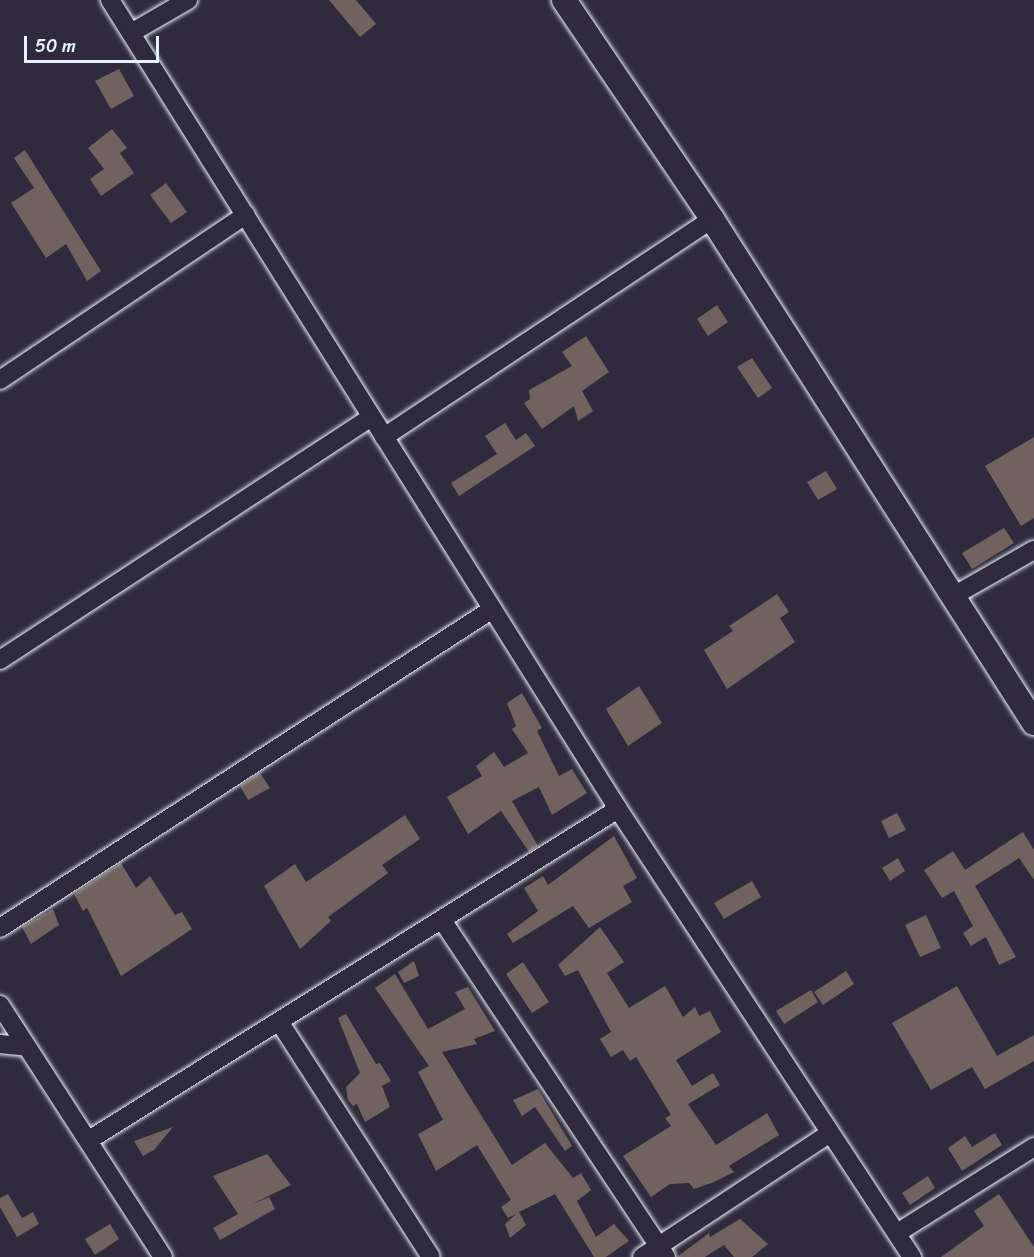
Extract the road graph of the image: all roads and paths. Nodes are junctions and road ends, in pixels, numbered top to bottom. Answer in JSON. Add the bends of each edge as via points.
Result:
{"nodes":[{"id":1,"x":110,"y":0,"type":"edge"},
{"id":2,"x":188,"y":0,"type":"edge"},
{"id":3,"x":564,"y":0,"type":"edge"},
{"id":4,"x":131,"y":33,"type":"junction"},
{"id":5,"x":246,"y":214,"type":"junction"},
{"id":6,"x":712,"y":219,"type":"junction"},
{"id":7,"x":0,"y":380,"type":"edge"},
{"id":8,"x":371,"y":417,"type":"junction"},
{"id":9,"x":384,"y":437,"type":"junction"},
{"id":10,"x":1034,"y":550,"type":"edge"},
{"id":11,"x":955,"y":595,"type":"junction"},
{"id":12,"x":491,"y":610,"type":"junction"},
{"id":13,"x":0,"y":660,"type":"edge"},
{"id":14,"x":1034,"y":723,"type":"edge"},
{"id":15,"x":618,"y":809,"type":"junction"},
{"id":16,"x":442,"y":920,"type":"junction"},
{"id":17,"x":0,"y":928,"type":"edge"},
{"id":18,"x":0,"y":1005,"type":"edge"},
{"id":19,"x":280,"y":1023,"type":"junction"},
{"id":20,"x":0,"y":1044,"type":"edge"},
{"id":21,"x":27,"y":1047,"type":"junction"},
{"id":22,"x":830,"y":1133,"type":"junction"},
{"id":23,"x":89,"y":1140,"type":"junction"},
{"id":24,"x":1034,"y":1146,"type":"edge"},
{"id":25,"x":897,"y":1233,"type":"junction"},
{"id":26,"x":663,"y":1251,"type":"edge"},
{"id":27,"x":163,"y":1257,"type":"edge"},
{"id":28,"x":431,"y":1257,"type":"edge"},
{"id":29,"x":642,"y":1257,"type":"edge"},
{"id":30,"x":912,"y":1257,"type":"edge"}],
"edges":[{"from":1,"to":4,"type":"street"},
{"from":2,"to":4,"type":"street"},
{"from":3,"to":6,"type":"main road"},
{"from":4,"to":5,"type":"street"},
{"from":5,"to":7,"type":"street"},
{"from":5,"to":8,"type":"street"},
{"from":6,"to":9,"type":"street"},
{"from":6,"to":11,"type":"main road"},
{"from":8,"to":9,"type":"street"},
{"from":8,"to":13,"type":"street"},
{"from":9,"to":12,"type":"street"},
{"from":10,"to":11,"type":"street"},
{"from":11,"to":14,"type":"main road"},
{"from":12,"to":15,"type":"street"},
{"from":12,"to":17,"type":"street"},
{"from":15,"to":16,"type":"street"},
{"from":15,"to":22,"type":"street"},
{"from":16,"to":19,"type":"street"},
{"from":16,"to":26,"type":"street"},
{"from":18,"to":21,"type":"street"},
{"from":19,"to":23,"type":"street"},
{"from":19,"to":28,"type":"street"},
{"from":20,"to":21,"type":"street"},
{"from":21,"to":23,"type":"street"},
{"from":22,"to":25,"type":"street"},
{"from":22,"to":26,"type":"street"},
{"from":23,"to":27,"type":"street"},
{"from":24,"to":25,"type":"street"},
{"from":25,"to":30,"type":"street"},
{"from":26,"to":29,"type":"street"}]}
